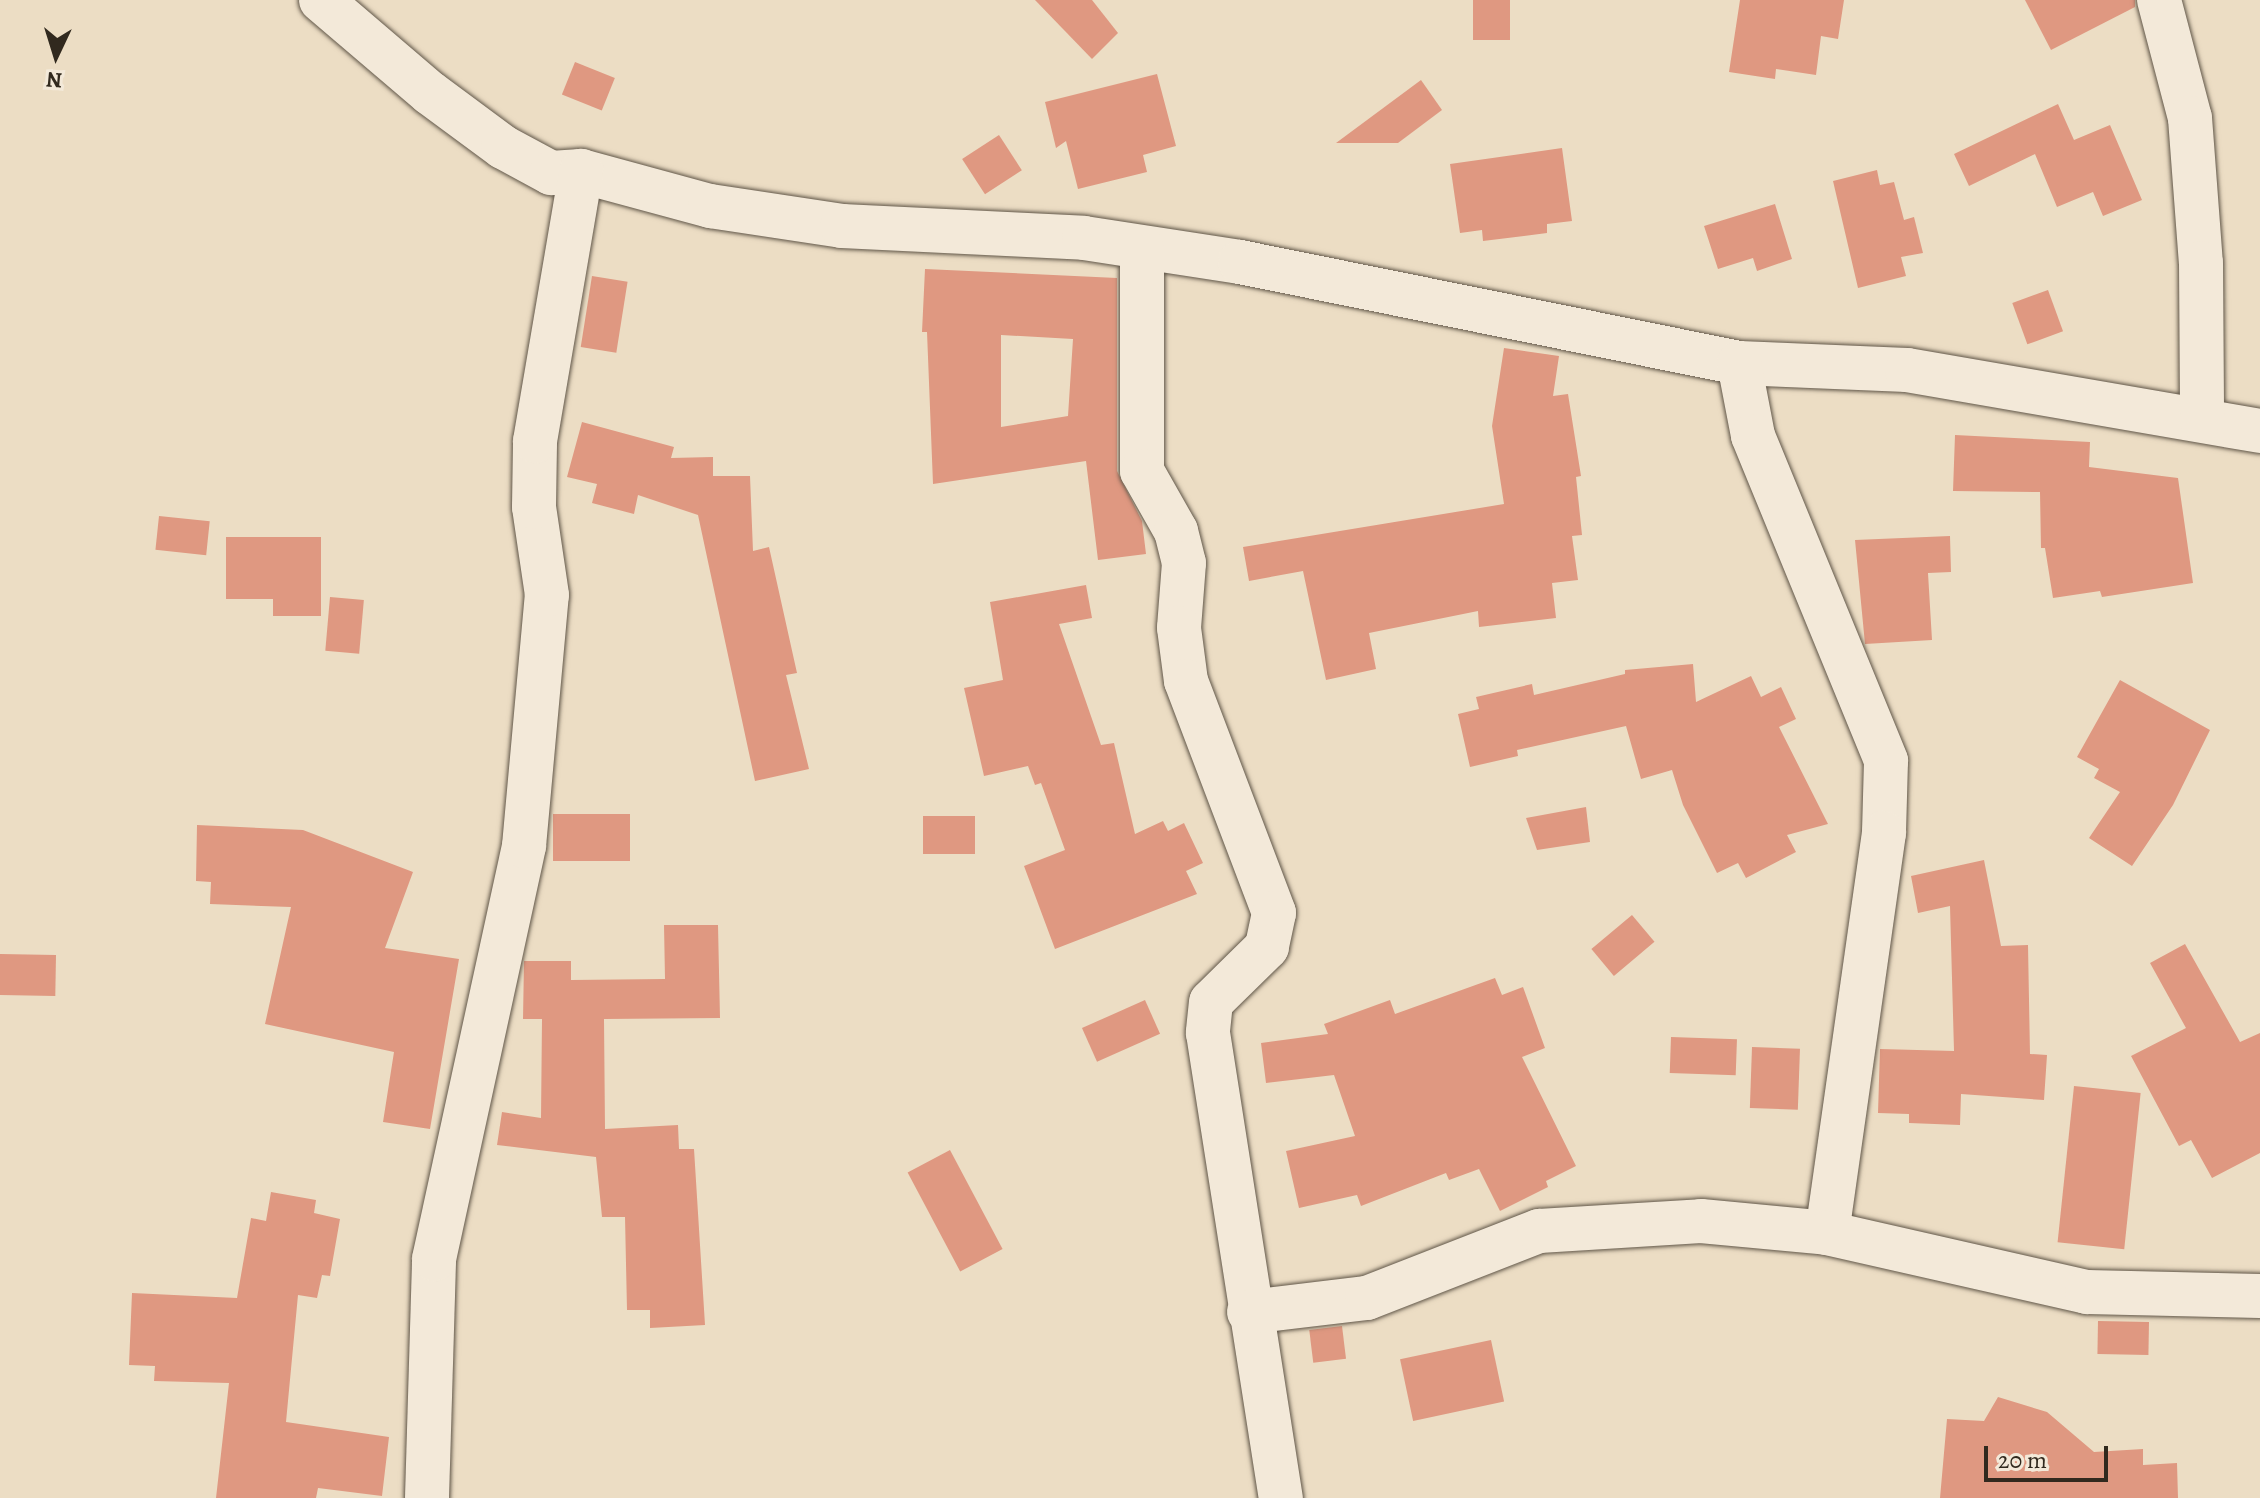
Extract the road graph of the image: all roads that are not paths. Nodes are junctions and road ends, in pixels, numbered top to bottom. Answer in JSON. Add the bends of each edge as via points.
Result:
{"nodes":[{"id":1,"x":321,"y":0,"type":"edge"},
{"id":2,"x":2159,"y":0,"type":"edge"},
{"id":3,"x":581,"y":171,"type":"junction"},
{"id":4,"x":1142,"y":248,"type":"junction"},
{"id":5,"x":1739,"y":363,"type":"junction"},
{"id":6,"x":2202,"y":420,"type":"junction"},
{"id":7,"x":2260,"y":431,"type":"edge"},
{"id":8,"x":1827,"y":1233,"type":"junction"},
{"id":9,"x":2260,"y":1296,"type":"edge"},
{"id":10,"x":1249,"y":1312,"type":"junction"},
{"id":11,"x":427,"y":1498,"type":"edge"},
{"id":12,"x":1281,"y":1498,"type":"edge"}],
"edges":[{"from":1,"to":3,"type":"street","via":[[503,147],[551,173]]},
{"from":2,"to":6,"type":"street","via":[[2190,118],[2201,263]]},
{"from":3,"to":4,"type":"street","via":[[710,206],[842,226],[1084,238]]},
{"from":3,"to":11,"type":"street","via":[[535,441],[534,507],[547,595],[524,846],[434,1259]]},
{"from":4,"to":5,"type":"street","via":[[1240,262]]},
{"from":4,"to":10,"type":"street","via":[[1142,471],[1176,531],[1184,563],[1179,628],[1186,681],[1274,913],[1267,947],[1211,1002],[1208,1033],[1231,1159]]},
{"from":5,"to":6,"type":"street","via":[[1907,370]]},
{"from":5,"to":8,"type":"street","via":[[1753,436],[1886,761],[1884,833]]},
{"from":6,"to":7,"type":"street"},
{"from":8,"to":9,"type":"street","via":[[2087,1292]]},
{"from":8,"to":10,"type":"street","via":[[1701,1221],[1539,1231],[1367,1298]]},
{"from":10,"to":12,"type":"street","via":[[1279,1460]]}]}
